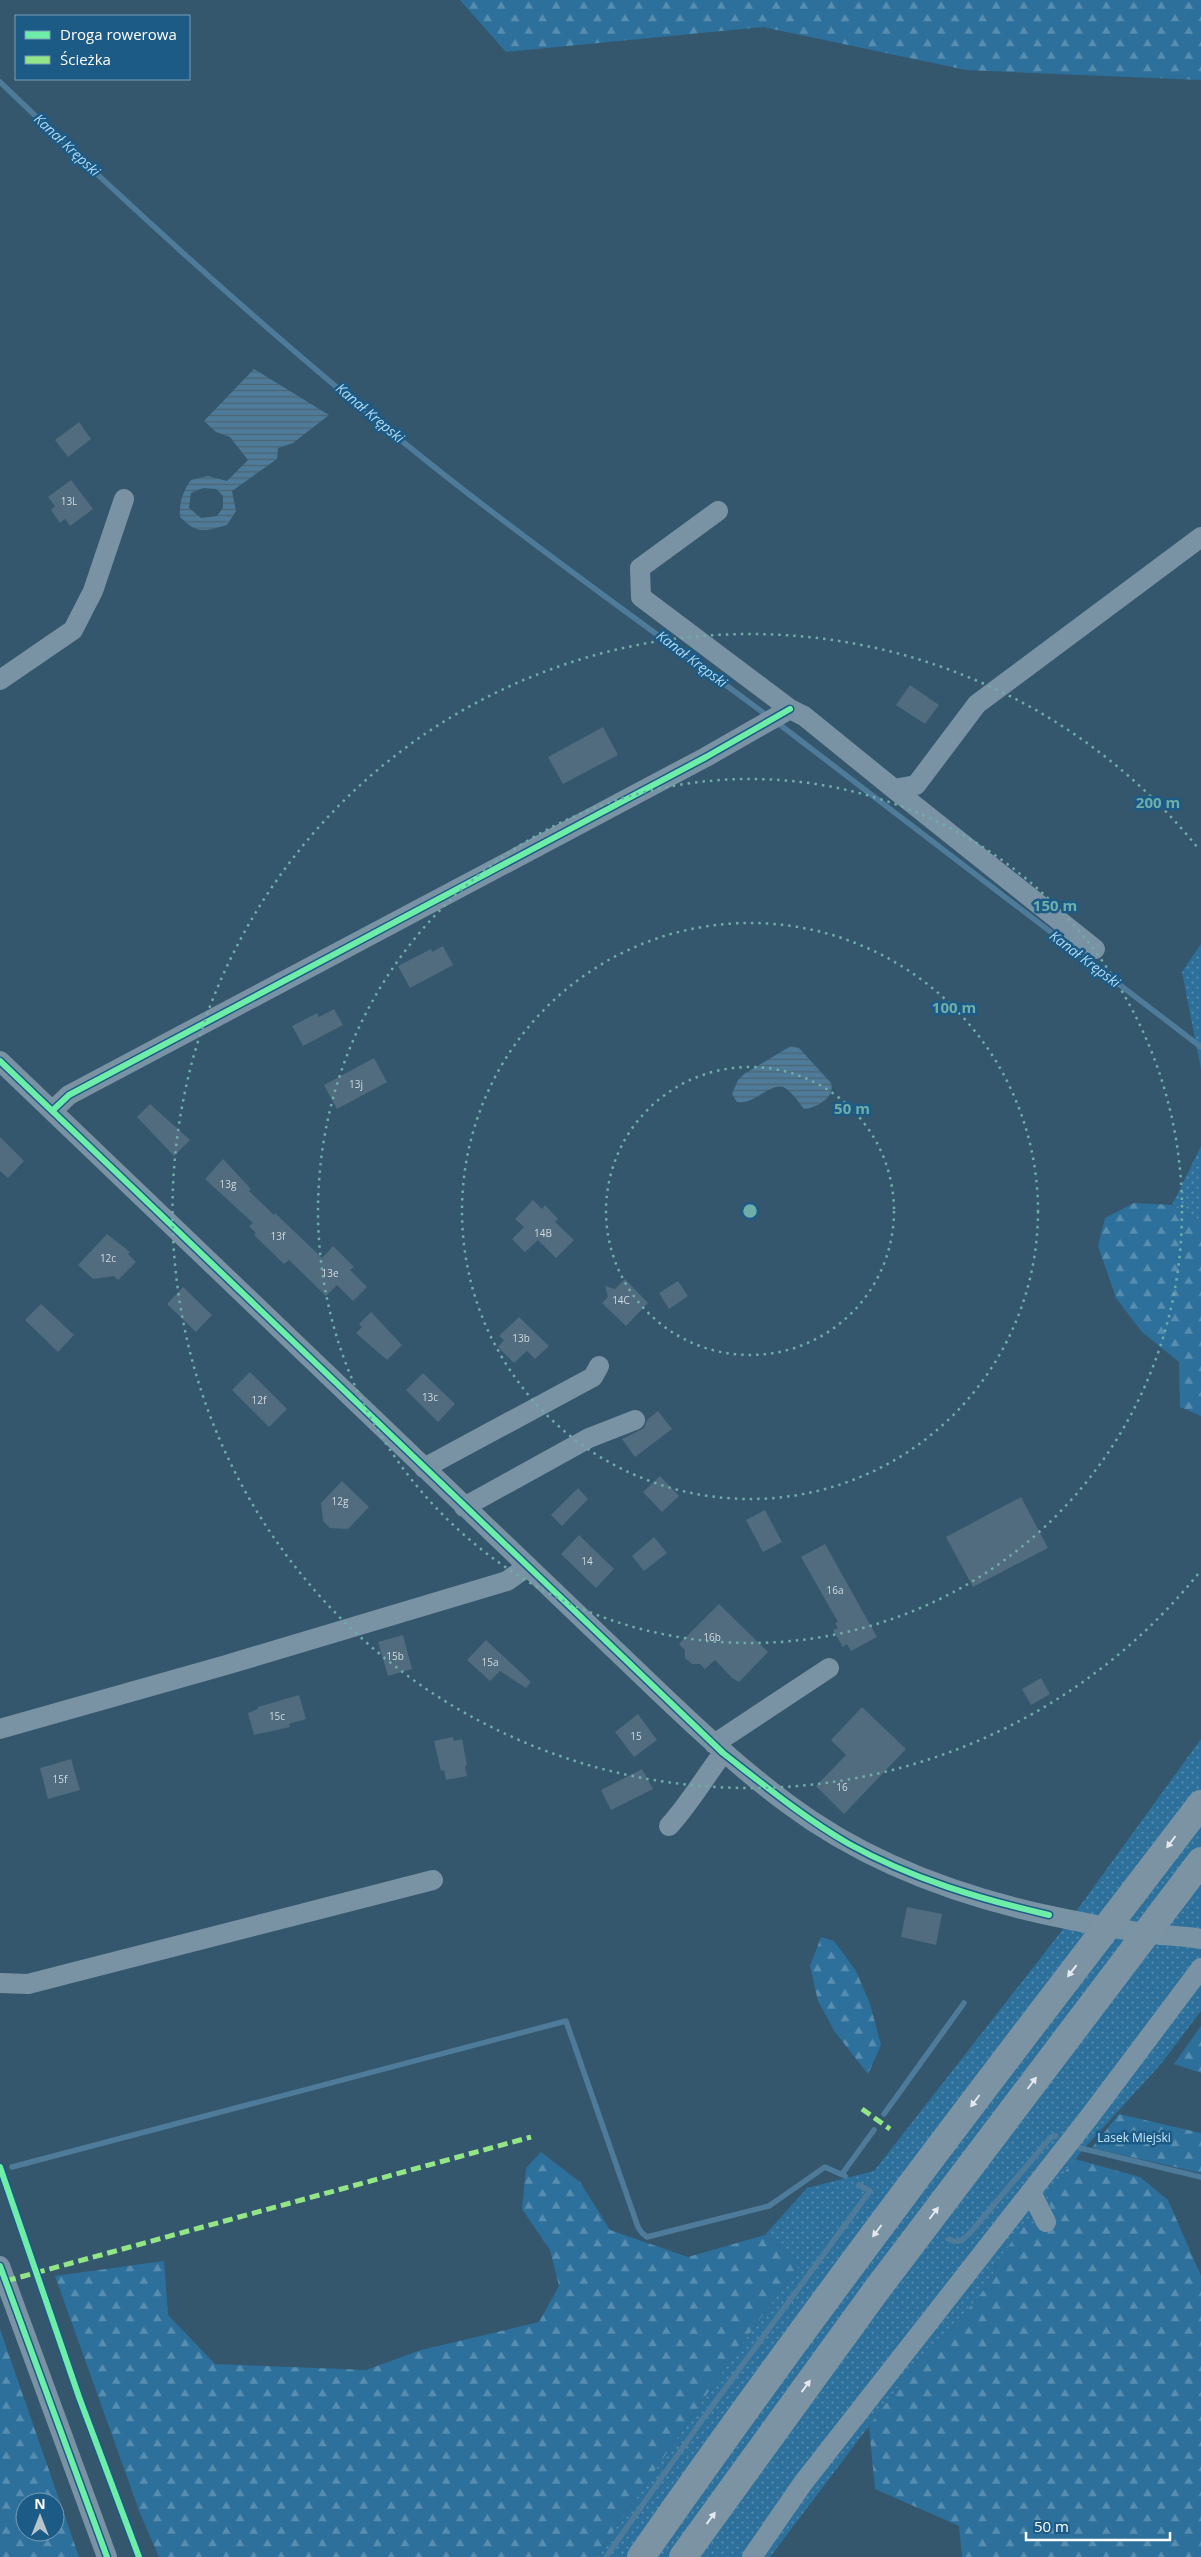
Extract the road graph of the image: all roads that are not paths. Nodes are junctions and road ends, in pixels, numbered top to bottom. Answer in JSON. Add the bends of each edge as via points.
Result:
{"nodes":[{"id":1,"x":124,"y":499,"type":"dead end"},
{"id":2,"x":718,"y":511,"type":"dead end"},
{"id":3,"x":1201,"y":537,"type":"edge"},
{"id":4,"x":0,"y":680,"type":"edge"},
{"id":5,"x":790,"y":709,"type":"junction"},
{"id":6,"x":894,"y":789,"type":"junction"},
{"id":7,"x":1095,"y":949,"type":"dead end"},
{"id":8,"x":0,"y":1061,"type":"edge"},
{"id":9,"x":52,"y":1111,"type":"junction"},
{"id":10,"x":599,"y":1366,"type":"dead end"},
{"id":11,"x":635,"y":1420,"type":"dead end"},
{"id":12,"x":424,"y":1468,"type":"junction"},
{"id":13,"x":464,"y":1507,"type":"junction"},
{"id":14,"x":528,"y":1566,"type":"junction"},
{"id":15,"x":829,"y":1668,"type":"dead end"},
{"id":16,"x":0,"y":1729,"type":"edge"},
{"id":17,"x":718,"y":1748,"type":"junction"},
{"id":18,"x":1201,"y":1804,"type":"edge"},
{"id":19,"x":669,"y":1826,"type":"dead end"},
{"id":20,"x":1201,"y":1861,"type":"edge"},
{"id":21,"x":433,"y":1880,"type":"dead end"},
{"id":22,"x":1107,"y":1926,"type":"junction"},
{"id":23,"x":1146,"y":1933,"type":"junction"},
{"id":24,"x":1201,"y":1939,"type":"edge"},
{"id":25,"x":1201,"y":1968,"type":"edge"},
{"id":26,"x":0,"y":1983,"type":"edge"},
{"id":27,"x":1031,"y":2192,"type":"junction"},
{"id":28,"x":1046,"y":2222,"type":"dead end"},
{"id":29,"x":0,"y":2266,"type":"edge"},
{"id":30,"x":107,"y":2557,"type":"edge"},
{"id":31,"x":641,"y":2557,"type":"edge"},
{"id":32,"x":683,"y":2557,"type":"edge"},
{"id":33,"x":752,"y":2557,"type":"edge"}],
"edges":[{"from":1,"to":4,"type":"street","via":[[93,591],[73,630]]},
{"from":2,"to":5,"type":"street","via":[[640,568],[641,597]]},
{"from":3,"to":6,"type":"street","via":[[977,704],[916,785]]},
{"from":5,"to":6,"type":"street","via":[[804,716]]},
{"from":5,"to":9,"type":"street","via":[[69,1095]]},
{"from":6,"to":7,"type":"street"},
{"from":8,"to":9,"type":"street"},
{"from":9,"to":12,"type":"street"},
{"from":10,"to":12,"type":"street","via":[[593,1377]]},
{"from":11,"to":13,"type":"street","via":[[589,1438]]},
{"from":12,"to":13,"type":"street"},
{"from":13,"to":14,"type":"street"},
{"from":14,"to":16,"type":"street","via":[[507,1581]]},
{"from":14,"to":17,"type":"street"},
{"from":15,"to":17,"type":"street"},
{"from":17,"to":19,"type":"street","via":[[685,1808]]},
{"from":17,"to":22,"type":"street","via":[[804,1816],[880,1860],[946,1887],[1049,1915]]},
{"from":18,"to":22,"type":"highway","one_way":true},
{"from":20,"to":23,"type":"highway"},
{"from":21,"to":26,"type":"street","via":[[28,1984]]},
{"from":22,"to":23,"type":"street"},
{"from":22,"to":31,"type":"highway","one_way":true,"via":[[804,2329]]},
{"from":23,"to":24,"type":"street"},
{"from":32,"to":23,"type":"highway","one_way":true,"via":[[875,2292]]},
{"from":25,"to":27,"type":"street"},
{"from":27,"to":28,"type":"street"},
{"from":27,"to":33,"type":"street","via":[[803,2483]]},
{"from":29,"to":30,"type":"street"}]}
